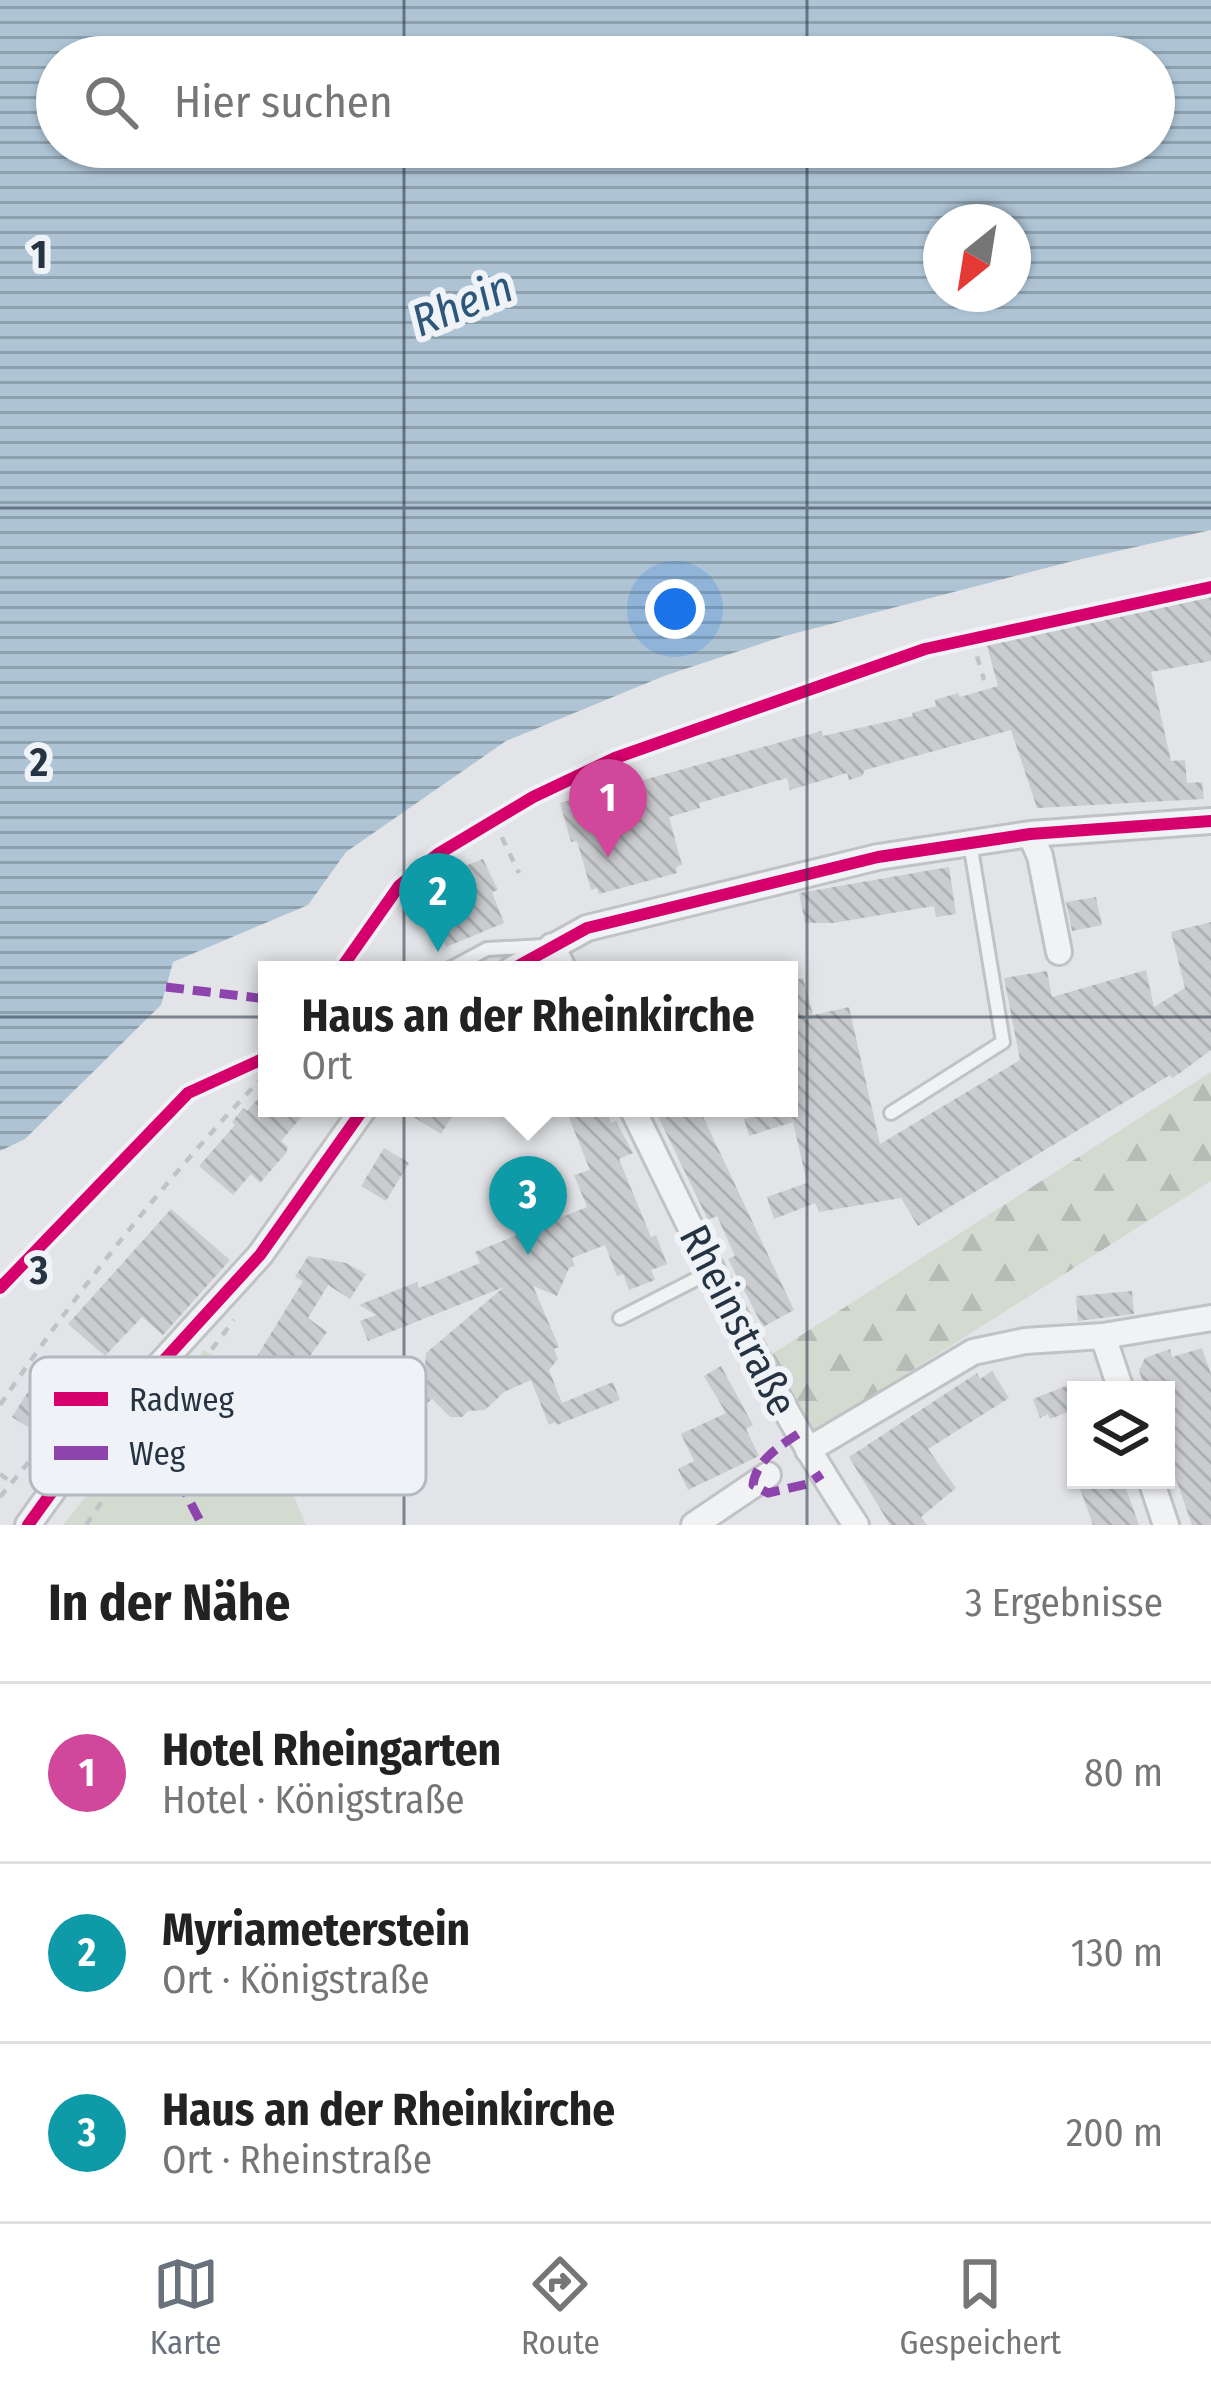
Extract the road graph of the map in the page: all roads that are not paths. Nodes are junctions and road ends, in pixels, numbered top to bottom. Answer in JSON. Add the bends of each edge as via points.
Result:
{"nodes":[{"id":1,"x":1211,"y":821,"type":"edge"},
{"id":2,"x":1030,"y":834,"type":"junction"},
{"id":3,"x":970,"y":843,"type":"junction"},
{"id":4,"x":552,"y":946,"type":"junction"},
{"id":5,"x":1058,"y":952,"type":"dead end"},
{"id":6,"x":465,"y":961,"type":"edge"},
{"id":7,"x":526,"y":961,"type":"edge"},
{"id":8,"x":560,"y":961,"type":"edge"},
{"id":9,"x":258,"y":1061,"type":"edge"},
{"id":10,"x":891,"y":1113,"type":"dead end"},
{"id":11,"x":358,"y":1117,"type":"edge"},
{"id":12,"x":636,"y":1117,"type":"edge"},
{"id":13,"x":712,"y":1271,"type":"junction"},
{"id":14,"x":0,"y":1288,"type":"edge"},
{"id":15,"x":620,"y":1318,"type":"dead end"},
{"id":16,"x":1211,"y":1318,"type":"edge"},
{"id":17,"x":1103,"y":1336,"type":"junction"},
{"id":18,"x":167,"y":1357,"type":"edge"},
{"id":19,"x":1118,"y":1381,"type":"edge"},
{"id":20,"x":808,"y":1450,"type":"junction"},
{"id":21,"x":768,"y":1475,"type":"dead end"},
{"id":22,"x":1154,"y":1489,"type":"edge"},
{"id":23,"x":50,"y":1495,"type":"edge"},
{"id":24,"x":28,"y":1525,"type":"edge"},
{"id":25,"x":694,"y":1525,"type":"edge"},
{"id":26,"x":856,"y":1525,"type":"edge"},
{"id":27,"x":1166,"y":1525,"type":"edge"}],
"edges":[{"from":1,"to":2,"type":"street"},
{"from":2,"to":3,"type":"street"},
{"from":2,"to":5,"type":"street"},
{"from":3,"to":4,"type":"street","via":[[878,857],[586,928]]},
{"from":3,"to":10,"type":"lane","via":[[1004,1042]]},
{"from":4,"to":6,"type":"lane","via":[[488,949]]},
{"from":4,"to":7,"type":"street"},
{"from":4,"to":8,"type":"street"},
{"from":9,"to":14,"type":"lane","via":[[188,1093]]},
{"from":11,"to":18,"type":"street","via":[[260,1255]]},
{"from":12,"to":13,"type":"street","name":"Rheinstraße"},
{"from":13,"to":15,"type":"lane"},
{"from":13,"to":20,"type":"street","name":"Rheinstraße"},
{"from":16,"to":17,"type":"street"},
{"from":17,"to":19,"type":"street"},
{"from":17,"to":20,"type":"street","via":[[973,1352]]},
{"from":20,"to":26,"type":"street","name":"Rheinstraße"},
{"from":21,"to":25,"type":"street"},
{"from":22,"to":27,"type":"street"},
{"from":23,"to":24,"type":"street"}]}
